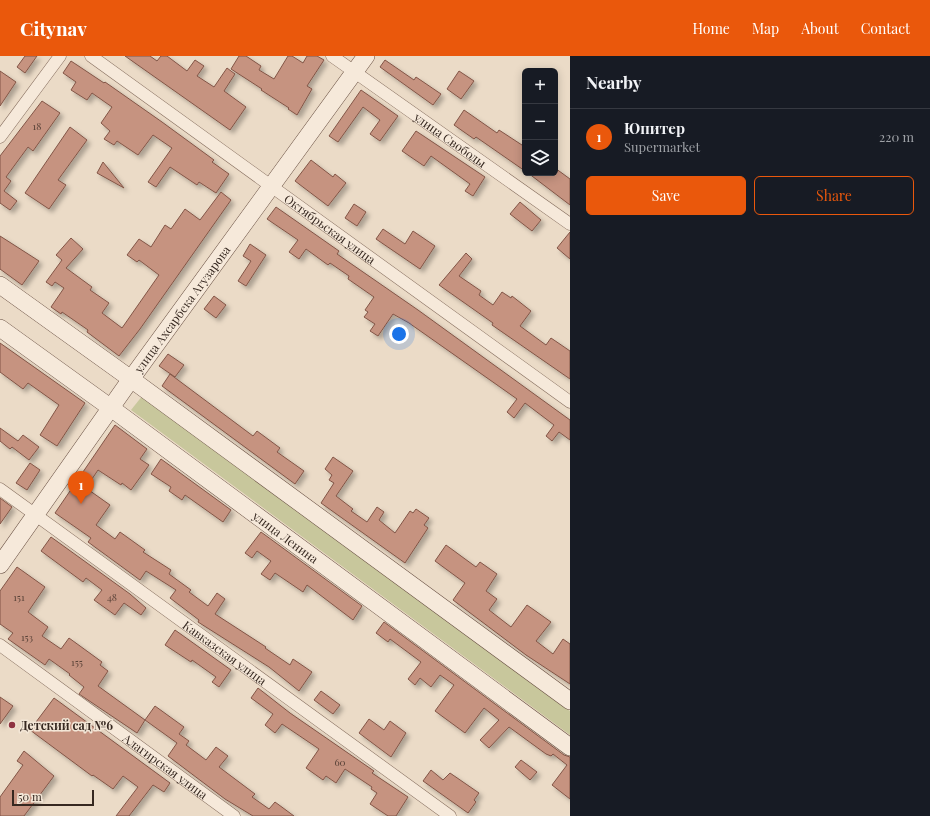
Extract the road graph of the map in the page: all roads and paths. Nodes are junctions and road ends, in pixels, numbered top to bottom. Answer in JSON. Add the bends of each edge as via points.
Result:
{"nodes":[{"id":1,"x":60,"y":56,"type":"edge"},
{"id":2,"x":91,"y":56,"type":"edge"},
{"id":3,"x":332,"y":56,"type":"edge"},
{"id":4,"x":366,"y":56,"type":"edge"},
{"id":5,"x":354,"y":72,"type":"junction"},
{"id":6,"x":0,"y":137,"type":"edge"},
{"id":7,"x":270,"y":187,"type":"junction"},
{"id":8,"x":570,"y":224,"type":"edge"},
{"id":9,"x":0,"y":285,"type":"edge"},
{"id":10,"x":0,"y":328,"type":"edge"},
{"id":11,"x":131,"y":379,"type":"junction"},
{"id":12,"x":570,"y":402,"type":"edge"},
{"id":13,"x":111,"y":408,"type":"junction"},
{"id":14,"x":0,"y":489,"type":"edge"},
{"id":15,"x":36,"y":516,"type":"junction"},
{"id":16,"x":0,"y":565,"type":"edge"},
{"id":17,"x":0,"y":645,"type":"edge"},
{"id":18,"x":570,"y":701,"type":"edge"},
{"id":19,"x":570,"y":747,"type":"edge"},
{"id":20,"x":226,"y":814,"type":"edge"},
{"id":21,"x":450,"y":816,"type":"edge"}],
"edges":[{"from":1,"to":6,"type":"street"},
{"from":2,"to":7,"type":"street","name":"Октябрьская улица"},
{"from":3,"to":5,"type":"street","name":"улица Свободы"},
{"from":4,"to":5,"type":"street","name":"улица Ахсарбека Агузарова"},
{"from":5,"to":7,"type":"street","name":"улица Ахсарбека Агузарова"},
{"from":5,"to":8,"type":"street","name":"улица Свободы"},
{"from":7,"to":11,"type":"street","name":"улица Ахсарбека Агузарова"},
{"from":7,"to":12,"type":"street","name":"Октябрьская улица"},
{"from":9,"to":11,"type":"street"},
{"from":10,"to":13,"type":"street","name":"улица Ленина"},
{"from":11,"to":13,"type":"street","name":"улица Ахсарбека Агузарова"},
{"from":11,"to":18,"type":"street"},
{"from":13,"to":15,"type":"street","name":"улица Ахсарбека Агузарова"},
{"from":13,"to":19,"type":"street","name":"улица Ленина"},
{"from":14,"to":15,"type":"street","name":"Кавказская улица"},
{"from":15,"to":16,"type":"street","name":"улица Ахсарбека Агузарова"},
{"from":15,"to":21,"type":"street","name":"Кавказская улица"},
{"from":17,"to":20,"type":"street","name":"Алагирская улица"}]}
